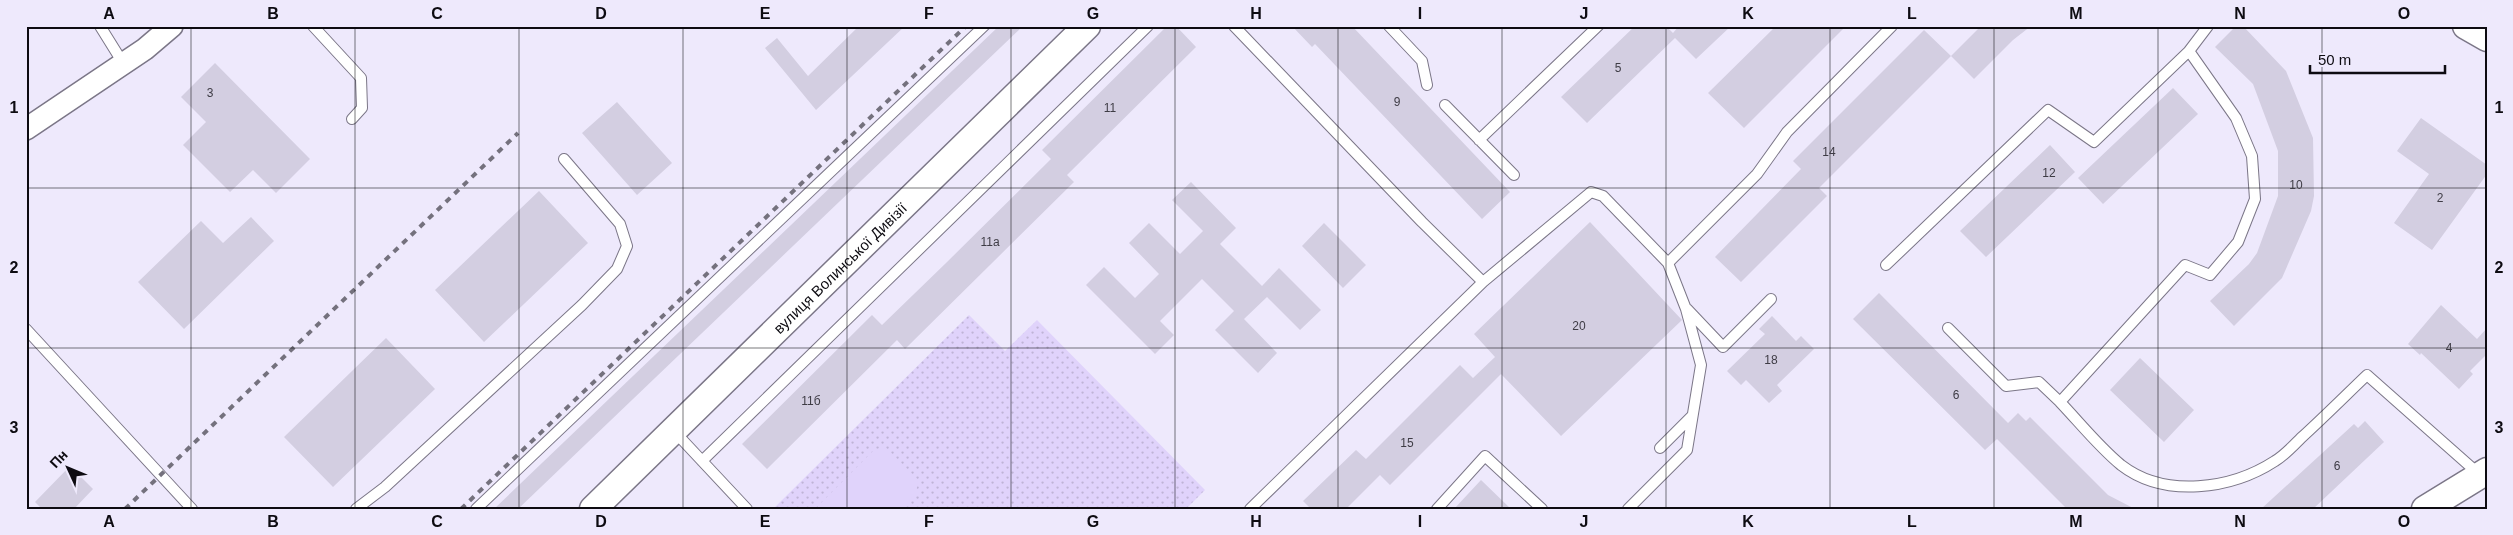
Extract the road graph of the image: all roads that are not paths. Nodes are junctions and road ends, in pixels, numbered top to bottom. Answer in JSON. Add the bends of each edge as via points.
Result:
{"nodes":[{"id":1,"x":100,"y":26,"type":"edge"},
{"id":2,"x":172,"y":26,"type":"edge"},
{"id":3,"x":313,"y":26,"type":"edge"},
{"id":4,"x":984,"y":26,"type":"edge"},
{"id":5,"x":1087,"y":26,"type":"edge"},
{"id":6,"x":1148,"y":26,"type":"edge"},
{"id":7,"x":1234,"y":26,"type":"edge"},
{"id":8,"x":1389,"y":26,"type":"edge"},
{"id":9,"x":1598,"y":26,"type":"edge"},
{"id":10,"x":1892,"y":26,"type":"edge"},
{"id":11,"x":2208,"y":26,"type":"edge"},
{"id":12,"x":2466,"y":26,"type":"edge"},
{"id":13,"x":2487,"y":38,"type":"edge"},
{"id":14,"x":2189,"y":51,"type":"junction"},
{"id":15,"x":124,"y":63,"type":"junction"},
{"id":16,"x":1427,"y":85,"type":"dead end"},
{"id":17,"x":1445,"y":104,"type":"dead end"},
{"id":18,"x":352,"y":119,"type":"dead end"},
{"id":19,"x":26,"y":129,"type":"edge"},
{"id":20,"x":1479,"y":140,"type":"junction"},
{"id":21,"x":564,"y":159,"type":"dead end"},
{"id":22,"x":1514,"y":175,"type":"dead end"},
{"id":23,"x":1668,"y":263,"type":"junction"},
{"id":24,"x":1886,"y":265,"type":"dead end"},
{"id":25,"x":1484,"y":282,"type":"junction"},
{"id":26,"x":1772,"y":299,"type":"dead end"},
{"id":27,"x":1686,"y":309,"type":"junction"},
{"id":28,"x":1948,"y":328,"type":"dead end"},
{"id":29,"x":26,"y":329,"type":"edge"},
{"id":30,"x":2060,"y":402,"type":"junction"},
{"id":31,"x":1692,"y":416,"type":"junction"},
{"id":32,"x":673,"y":429,"type":"junction"},
{"id":33,"x":1660,"y":448,"type":"dead end"},
{"id":34,"x":702,"y":461,"type":"junction"},
{"id":35,"x":2484,"y":473,"type":"edge"},
{"id":36,"x":192,"y":509,"type":"edge"},
{"id":37,"x":356,"y":509,"type":"edge"},
{"id":38,"x":476,"y":509,"type":"edge"},
{"id":39,"x":593,"y":509,"type":"edge"},
{"id":40,"x":747,"y":509,"type":"edge"},
{"id":41,"x":1250,"y":509,"type":"edge"},
{"id":42,"x":1437,"y":509,"type":"edge"},
{"id":43,"x":1542,"y":509,"type":"edge"},
{"id":44,"x":1628,"y":509,"type":"edge"},
{"id":45,"x":2426,"y":509,"type":"edge"}],
"edges":[{"from":1,"to":15,"type":"lane"},
{"from":2,"to":15,"type":"street"},
{"from":3,"to":18,"type":"lane","via":[[361,78],[362,108]]},
{"from":4,"to":38,"type":"lane"},
{"from":5,"to":32,"type":"street","name":"вулиця Волинської Дивізії"},
{"from":6,"to":34,"type":"lane"},
{"from":7,"to":25,"type":"lane"},
{"from":8,"to":16,"type":"lane","via":[[1422,61]]},
{"from":9,"to":20,"type":"lane"},
{"from":10,"to":23,"type":"lane","via":[[1787,132],[1757,174]]},
{"from":11,"to":14,"type":"lane"},
{"from":12,"to":13,"type":"street"},
{"from":14,"to":24,"type":"lane","via":[[2094,142],[2048,110]]},
{"from":14,"to":30,"type":"lane","via":[[2236,118],[2252,156],[2255,199],[2238,242],[2210,275],[2185,265]]},
{"from":15,"to":19,"type":"street"},
{"from":17,"to":20,"type":"lane"},
{"from":20,"to":22,"type":"lane"},
{"from":21,"to":37,"type":"lane","via":[[620,224],[627,246],[617,269],[385,487]]},
{"from":23,"to":25,"type":"lane","via":[[1603,196],[1591,192]]},
{"from":23,"to":27,"type":"lane"},
{"from":25,"to":41,"type":"lane"},
{"from":26,"to":27,"type":"lane","via":[[1723,346]]},
{"from":27,"to":31,"type":"lane","via":[[1701,366]]},
{"from":28,"to":30,"type":"lane","via":[[2006,386],[2039,382]]},
{"from":29,"to":36,"type":"lane"},
{"from":30,"to":35,"type":"lane","via":[[2122,466],[2167,485],[2191,486],[2240,479],[2276,461],[2367,375]]},
{"from":31,"to":33,"type":"lane"},
{"from":31,"to":44,"type":"lane","via":[[1687,450]]},
{"from":32,"to":34,"type":"lane"},
{"from":32,"to":39,"type":"street","name":"вулиця Волинської Дивізії"},
{"from":34,"to":40,"type":"lane"},
{"from":35,"to":45,"type":"street"},
{"from":42,"to":43,"type":"lane","via":[[1485,456]]}]}
